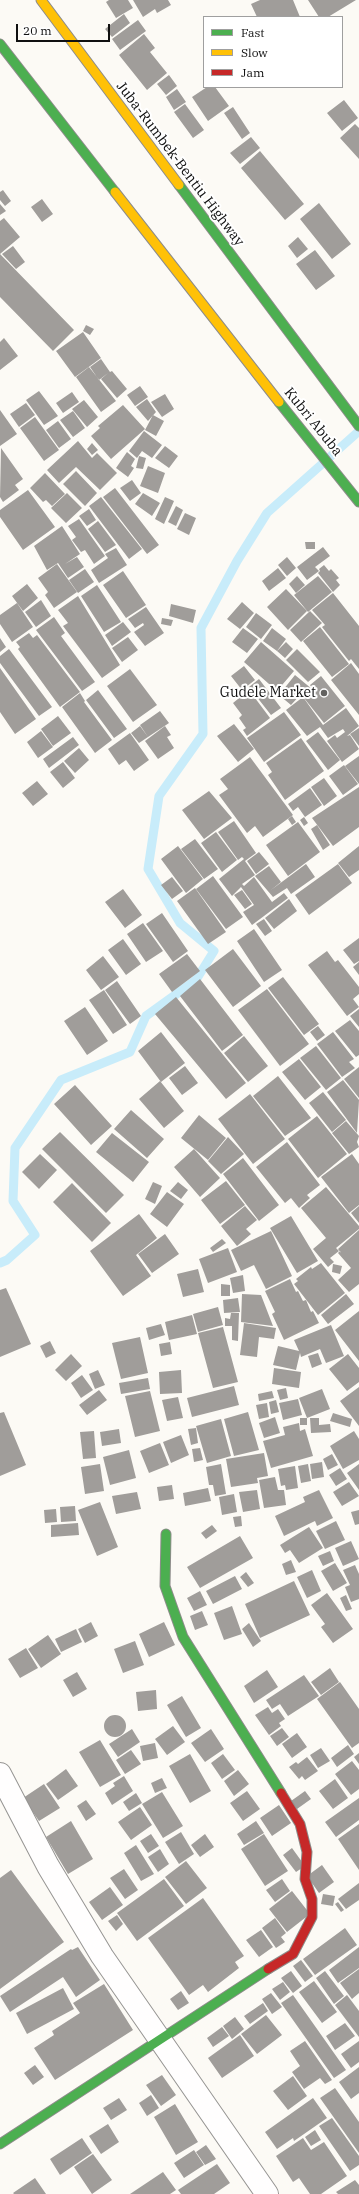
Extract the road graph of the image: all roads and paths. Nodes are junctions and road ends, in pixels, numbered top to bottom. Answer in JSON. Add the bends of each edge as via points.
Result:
{"nodes":[{"id":1,"x":41,"y":0,"type":"edge"},
{"id":2,"x":0,"y":44,"type":"edge"},
{"id":3,"x":359,"y":426,"type":"edge"},
{"id":4,"x":359,"y":502,"type":"edge"},
{"id":5,"x":166,"y":1534,"type":"dead end"},
{"id":6,"x":0,"y":1774,"type":"edge"},
{"id":7,"x":161,"y":2039,"type":"junction"},
{"id":8,"x":0,"y":2144,"type":"edge"},
{"id":9,"x":266,"y":2194,"type":"edge"}],
"edges":[{"from":1,"to":3,"type":"main road","name":"Juba-Rumbek-Bentiu Highway"},
{"from":2,"to":4,"type":"main road","name":"Kubri Abuba"},
{"from":5,"to":7,"type":"main road","via":[[165,1586],[183,1637],[300,1824],[307,1852],[305,1879],[312,1899],[312,1917],[293,1954]]},
{"from":6,"to":7,"type":"street","via":[[48,1866],[98,1950]]},
{"from":7,"to":8,"type":"main road"},
{"from":7,"to":9,"type":"street"}]}
